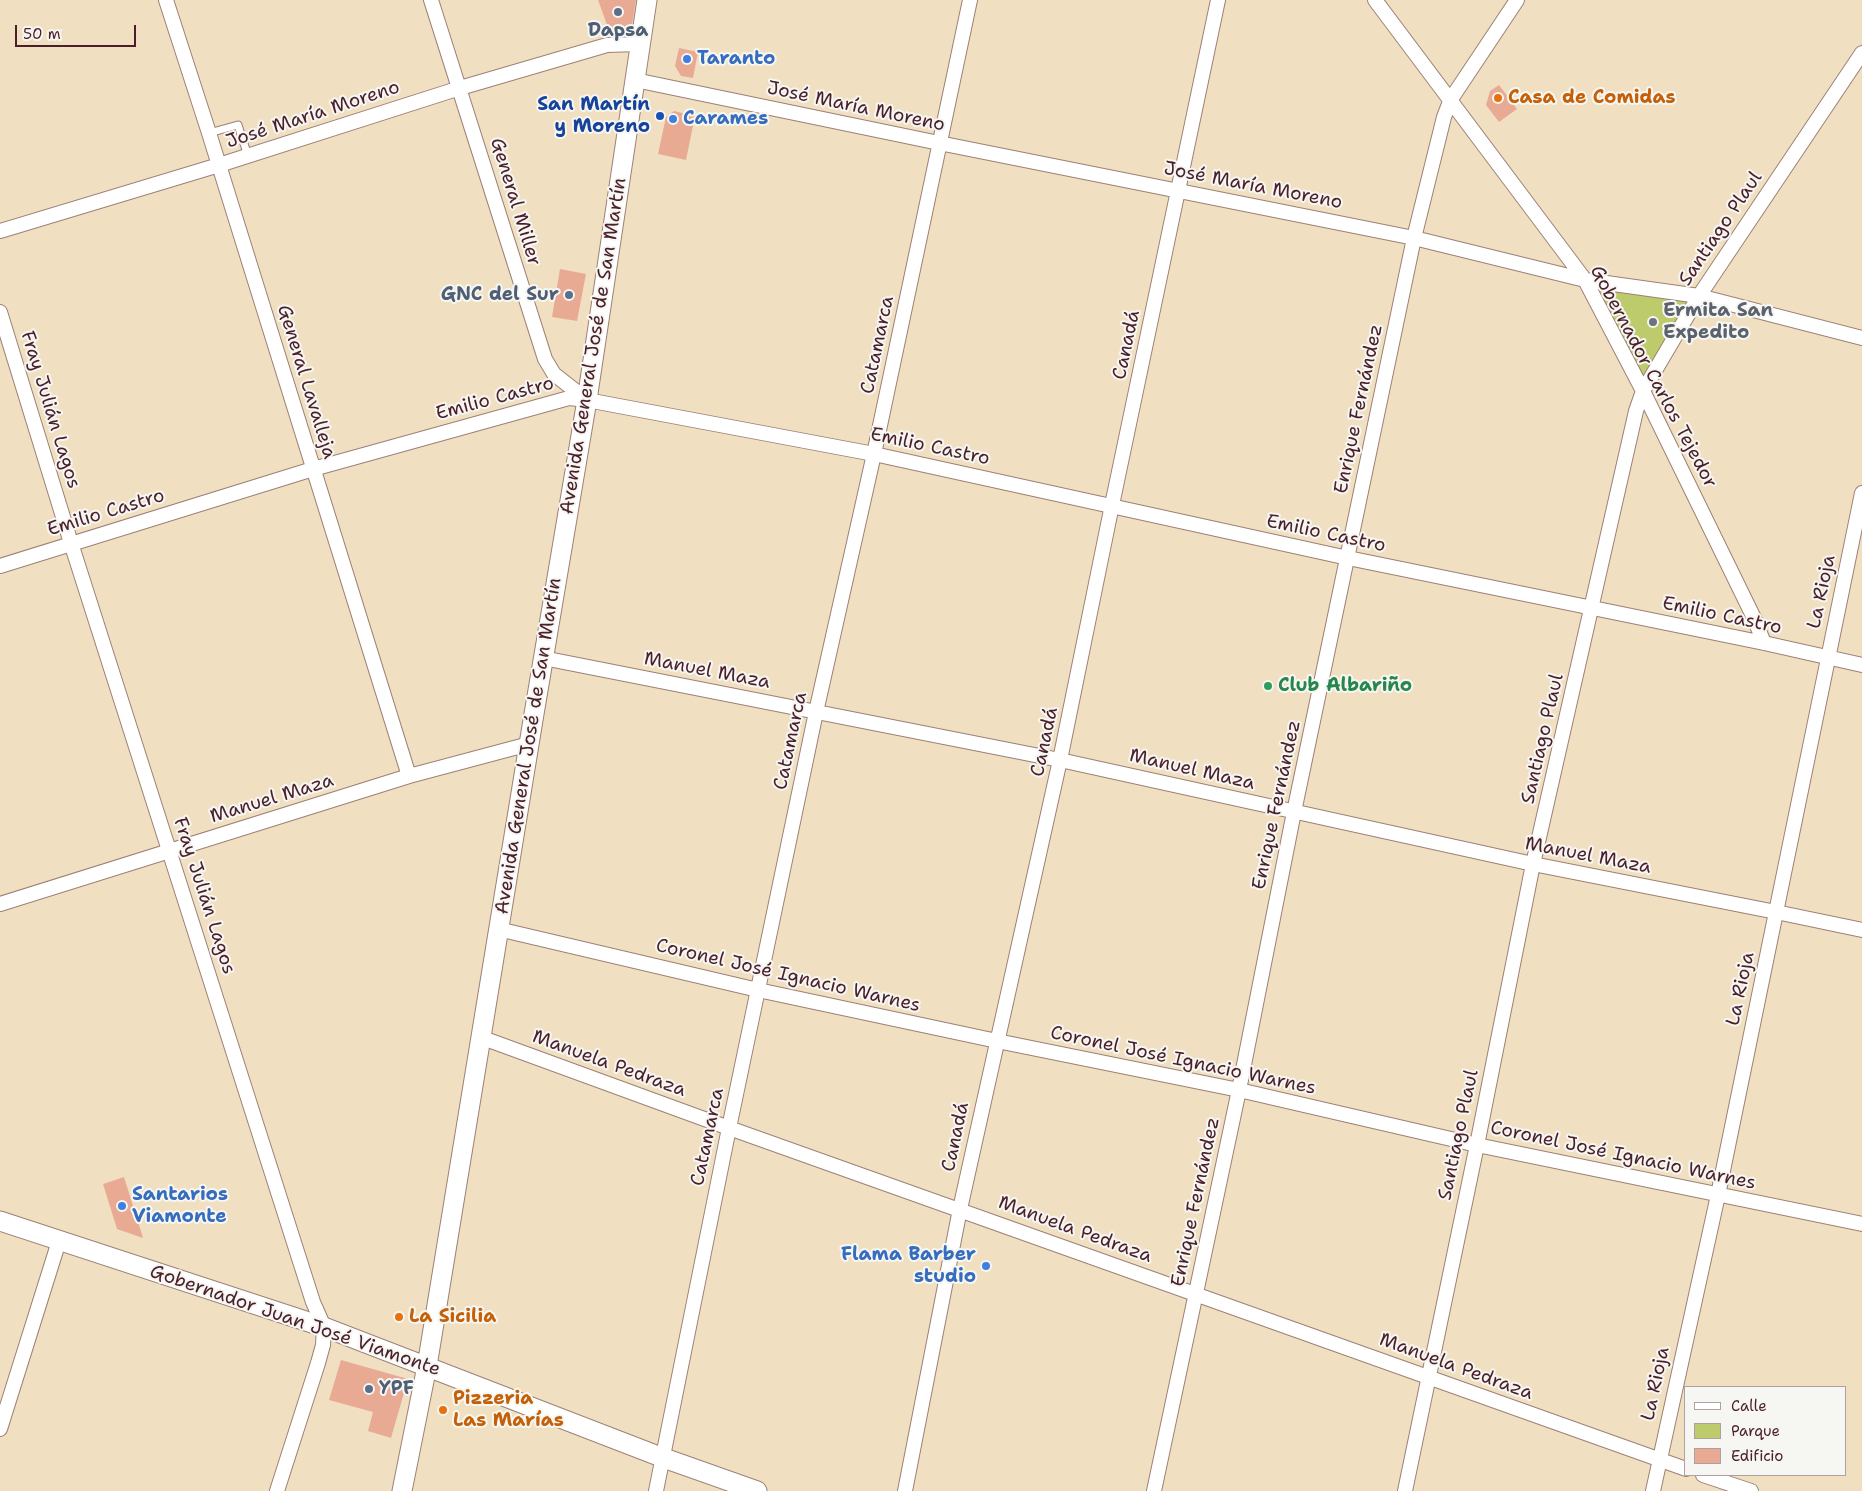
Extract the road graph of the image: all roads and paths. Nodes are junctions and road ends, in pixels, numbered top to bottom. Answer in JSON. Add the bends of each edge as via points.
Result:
{"nodes":[{"id":1,"x":166,"y":0,"type":"edge"},
{"id":2,"x":431,"y":0,"type":"edge"},
{"id":3,"x":647,"y":0,"type":"edge"},
{"id":4,"x":970,"y":0,"type":"edge"},
{"id":5,"x":1218,"y":0,"type":"edge"},
{"id":6,"x":1375,"y":0,"type":"edge"},
{"id":7,"x":1517,"y":0,"type":"edge"},
{"id":8,"x":639,"y":44,"type":"junction"},
{"id":9,"x":1862,"y":53,"type":"edge"},
{"id":10,"x":635,"y":80,"type":"junction"},
{"id":11,"x":460,"y":88,"type":"junction"},
{"id":12,"x":1451,"y":99,"type":"junction"},
{"id":13,"x":209,"y":133,"type":"junction"},
{"id":14,"x":939,"y":143,"type":"junction"},
{"id":15,"x":248,"y":156,"type":"junction"},
{"id":16,"x":219,"y":165,"type":"junction"},
{"id":17,"x":1179,"y":190,"type":"junction"},
{"id":18,"x":0,"y":231,"type":"edge"},
{"id":19,"x":1414,"y":238,"type":"junction"},
{"id":20,"x":1585,"y":280,"type":"junction"},
{"id":21,"x":1699,"y":296,"type":"junction"},
{"id":22,"x":0,"y":312,"type":"edge"},
{"id":23,"x":1862,"y":338,"type":"edge"},
{"id":24,"x":1642,"y":391,"type":"junction"},
{"id":25,"x":587,"y":400,"type":"junction"},
{"id":26,"x":874,"y":454,"type":"junction"},
{"id":27,"x":313,"y":469,"type":"junction"},
{"id":28,"x":1862,"y":493,"type":"edge"},
{"id":29,"x":1112,"y":505,"type":"junction"},
{"id":30,"x":71,"y":543,"type":"junction"},
{"id":31,"x":1348,"y":558,"type":"junction"},
{"id":32,"x":0,"y":566,"type":"edge"},
{"id":33,"x":1592,"y":609,"type":"junction"},
{"id":34,"x":1764,"y":643,"type":"junction"},
{"id":35,"x":543,"y":658,"type":"junction"},
{"id":36,"x":1828,"y":658,"type":"junction"},
{"id":37,"x":1862,"y":665,"type":"edge"},
{"id":38,"x":816,"y":712,"type":"junction"},
{"id":39,"x":529,"y":744,"type":"junction"},
{"id":40,"x":1060,"y":760,"type":"junction"},
{"id":41,"x":409,"y":776,"type":"junction"},
{"id":42,"x":1294,"y":812,"type":"junction"},
{"id":43,"x":170,"y":850,"type":"junction"},
{"id":44,"x":1533,"y":864,"type":"junction"},
{"id":45,"x":0,"y":904,"type":"edge"},
{"id":46,"x":1776,"y":912,"type":"junction"},
{"id":47,"x":498,"y":929,"type":"junction"},
{"id":48,"x":1862,"y":930,"type":"edge"},
{"id":49,"x":758,"y":990,"type":"junction"},
{"id":50,"x":480,"y":1037,"type":"junction"},
{"id":51,"x":997,"y":1041,"type":"junction"},
{"id":52,"x":1239,"y":1090,"type":"junction"},
{"id":53,"x":729,"y":1128,"type":"junction"},
{"id":54,"x":1477,"y":1145,"type":"junction"},
{"id":55,"x":1718,"y":1195,"type":"junction"},
{"id":56,"x":960,"y":1209,"type":"junction"},
{"id":57,"x":0,"y":1221,"type":"edge"},
{"id":58,"x":1862,"y":1224,"type":"edge"},
{"id":59,"x":59,"y":1241,"type":"junction"},
{"id":60,"x":1195,"y":1293,"type":"junction"},
{"id":61,"x":324,"y":1327,"type":"junction"},
{"id":62,"x":427,"y":1366,"type":"junction"},
{"id":63,"x":1428,"y":1376,"type":"junction"},
{"id":64,"x":0,"y":1429,"type":"edge"},
{"id":65,"x":662,"y":1457,"type":"junction"},
{"id":66,"x":1659,"y":1460,"type":"junction"},
{"id":67,"x":1684,"y":1468,"type":"edge"},
{"id":68,"x":1706,"y":1476,"type":"edge"},
{"id":69,"x":277,"y":1491,"type":"edge"},
{"id":70,"x":402,"y":1491,"type":"edge"},
{"id":71,"x":656,"y":1491,"type":"edge"},
{"id":72,"x":757,"y":1491,"type":"edge"},
{"id":73,"x":905,"y":1491,"type":"edge"},
{"id":74,"x":1154,"y":1491,"type":"edge"},
{"id":75,"x":1405,"y":1491,"type":"edge"},
{"id":76,"x":1653,"y":1491,"type":"edge"},
{"id":77,"x":1751,"y":1491,"type":"edge"}],
"edges":[{"from":1,"to":13,"type":"street","name":"General Lavalleja"},
{"from":2,"to":11,"type":"street","name":"General Miller"},
{"from":3,"to":8,"type":"main road","name":"Avenida General José de San Martín"},
{"from":4,"to":14,"type":"street","name":"Catamarca"},
{"from":5,"to":17,"type":"street","name":"Canadá"},
{"from":6,"to":12,"type":"street","name":"Gobernador Carlos Tejedor"},
{"from":7,"to":12,"type":"street","name":"Enrique Fernández"},
{"from":8,"to":10,"type":"main road","name":"Avenida General José de San Martín"},
{"from":8,"to":11,"type":"street","name":"José María Moreno","via":[[607,45]]},
{"from":9,"to":21,"type":"street","name":"Santiago Plaul"},
{"from":10,"to":14,"type":"street","name":"José María Moreno"},
{"from":10,"to":25,"type":"main road","name":"Avenida General José de San Martín"},
{"from":11,"to":15,"type":"street","name":"José María Moreno"},
{"from":11,"to":25,"type":"street","name":"General Miller","via":[[545,359],[554,374]]},
{"from":12,"to":19,"type":"street","name":"Enrique Fernández"},
{"from":12,"to":20,"type":"street","name":"Gobernador Carlos Tejedor"},
{"from":13,"to":15,"type":"lane","via":[[238,125]]},
{"from":13,"to":16,"type":"street","name":"General Lavalleja"},
{"from":14,"to":17,"type":"street","name":"José María Moreno"},
{"from":14,"to":26,"type":"street","name":"Catamarca"},
{"from":15,"to":16,"type":"street","name":"José María Moreno"},
{"from":16,"to":18,"type":"street","name":"José María Moreno"},
{"from":16,"to":27,"type":"street","name":"General Lavalleja"},
{"from":17,"to":19,"type":"street","name":"José María Moreno"},
{"from":17,"to":29,"type":"street","name":"Canadá"},
{"from":19,"to":20,"type":"street","name":"José María Moreno"},
{"from":19,"to":31,"type":"street","name":"Enrique Fernández"},
{"from":20,"to":21,"type":"street","name":"José María Moreno"},
{"from":20,"to":24,"type":"street","name":"Gobernador Carlos Tejedor"},
{"from":21,"to":23,"type":"street","name":"José María Moreno"},
{"from":21,"to":24,"type":"street","name":"Santiago Plaul"},
{"from":22,"to":30,"type":"street","name":"Fray Julián Lagos"},
{"from":24,"to":33,"type":"street","name":"Santiago Plaul"},
{"from":24,"to":34,"type":"street","name":"Gobernador Carlos Tejedor"},
{"from":25,"to":26,"type":"street","name":"Emilio Castro"},
{"from":25,"to":27,"type":"street","name":"Emilio Castro","via":[[568,398]]},
{"from":25,"to":35,"type":"main road","name":"Avenida General José de San Martín"},
{"from":26,"to":29,"type":"street","name":"Emilio Castro"},
{"from":26,"to":38,"type":"street","name":"Catamarca"},
{"from":27,"to":30,"type":"street","name":"Emilio Castro"},
{"from":27,"to":41,"type":"street","name":"General Lavalleja"},
{"from":28,"to":36,"type":"street","name":"La Rioja"},
{"from":29,"to":31,"type":"street","name":"Emilio Castro"},
{"from":29,"to":40,"type":"street","name":"Canadá"},
{"from":30,"to":32,"type":"street","name":"Emilio Castro"},
{"from":30,"to":43,"type":"street","name":"Fray Julián Lagos"},
{"from":31,"to":33,"type":"street","name":"Emilio Castro"},
{"from":31,"to":42,"type":"street","name":"Enrique Fernández"},
{"from":33,"to":34,"type":"street","name":"Emilio Castro"},
{"from":33,"to":44,"type":"street","name":"Santiago Plaul"},
{"from":34,"to":36,"type":"street","name":"Emilio Castro"},
{"from":35,"to":38,"type":"street","name":"Manuel Maza"},
{"from":35,"to":39,"type":"main road","name":"Avenida General José de San Martín"},
{"from":36,"to":37,"type":"street","name":"Emilio Castro"},
{"from":36,"to":46,"type":"street","name":"La Rioja"},
{"from":38,"to":40,"type":"street","name":"Manuel Maza"},
{"from":38,"to":49,"type":"street","name":"Catamarca"},
{"from":39,"to":41,"type":"street","name":"Manuel Maza"},
{"from":39,"to":47,"type":"main road","name":"Avenida General José de San Martín"},
{"from":40,"to":42,"type":"street","name":"Manuel Maza"},
{"from":40,"to":51,"type":"street","name":"Canadá"},
{"from":41,"to":43,"type":"street","name":"Manuel Maza"},
{"from":42,"to":44,"type":"street","name":"Manuel Maza"},
{"from":42,"to":52,"type":"street","name":"Enrique Fernández"},
{"from":43,"to":45,"type":"street","name":"Manuel Maza"},
{"from":43,"to":61,"type":"street","name":"Fray Julián Lagos","via":[[313,1302]]},
{"from":44,"to":46,"type":"street","name":"Manuel Maza"},
{"from":44,"to":54,"type":"street","name":"Santiago Plaul"},
{"from":46,"to":48,"type":"street","name":"Manuel Maza"},
{"from":46,"to":55,"type":"street","name":"La Rioja"},
{"from":47,"to":49,"type":"street","name":"Coronel José Ignacio Warnes"},
{"from":47,"to":50,"type":"main road","name":"Avenida General José de San Martín"},
{"from":49,"to":51,"type":"street","name":"Coronel José Ignacio Warnes"},
{"from":49,"to":53,"type":"street","name":"Catamarca"},
{"from":50,"to":53,"type":"street","name":"Manuela Pedraza"},
{"from":50,"to":62,"type":"main road","name":"Avenida General José de San Martín"},
{"from":51,"to":52,"type":"street","name":"Coronel José Ignacio Warnes"},
{"from":51,"to":56,"type":"street","name":"Canadá"},
{"from":52,"to":54,"type":"street","name":"Coronel José Ignacio Warnes"},
{"from":52,"to":60,"type":"street","name":"Enrique Fernández"},
{"from":53,"to":56,"type":"street","name":"Manuela Pedraza"},
{"from":53,"to":65,"type":"street","name":"Catamarca"},
{"from":54,"to":55,"type":"street","name":"Coronel José Ignacio Warnes"},
{"from":54,"to":63,"type":"street","name":"Santiago Plaul"},
{"from":55,"to":58,"type":"street","name":"Coronel José Ignacio Warnes"},
{"from":55,"to":66,"type":"street","name":"La Rioja"},
{"from":56,"to":60,"type":"street","name":"Manuela Pedraza"},
{"from":56,"to":73,"type":"street","name":"Canadá"},
{"from":57,"to":59,"type":"main road","name":"Gobernador Juan José Viamonte"},
{"from":59,"to":61,"type":"main road","name":"Gobernador Juan José Viamonte"},
{"from":59,"to":64,"type":"street"},
{"from":60,"to":63,"type":"street","name":"Manuela Pedraza"},
{"from":60,"to":74,"type":"street","name":"Enrique Fernández"},
{"from":61,"to":62,"type":"main road","name":"Gobernador Juan José Viamonte"},
{"from":61,"to":69,"type":"street","via":[[318,1363]]},
{"from":62,"to":65,"type":"main road","name":"Gobernador Juan José Viamonte"},
{"from":62,"to":70,"type":"main road","name":"Avenida General José de San Martín"},
{"from":63,"to":66,"type":"street","name":"Manuela Pedraza"},
{"from":63,"to":75,"type":"street","name":"Santiago Plaul"},
{"from":65,"to":71,"type":"street","name":"Catamarca"},
{"from":65,"to":72,"type":"main road","name":"Gobernador Juan José Viamonte"},
{"from":66,"to":67,"type":"street","name":"Manuela Pedraza"},
{"from":66,"to":76,"type":"street","name":"La Rioja"},
{"from":68,"to":77,"type":"street"}]}
